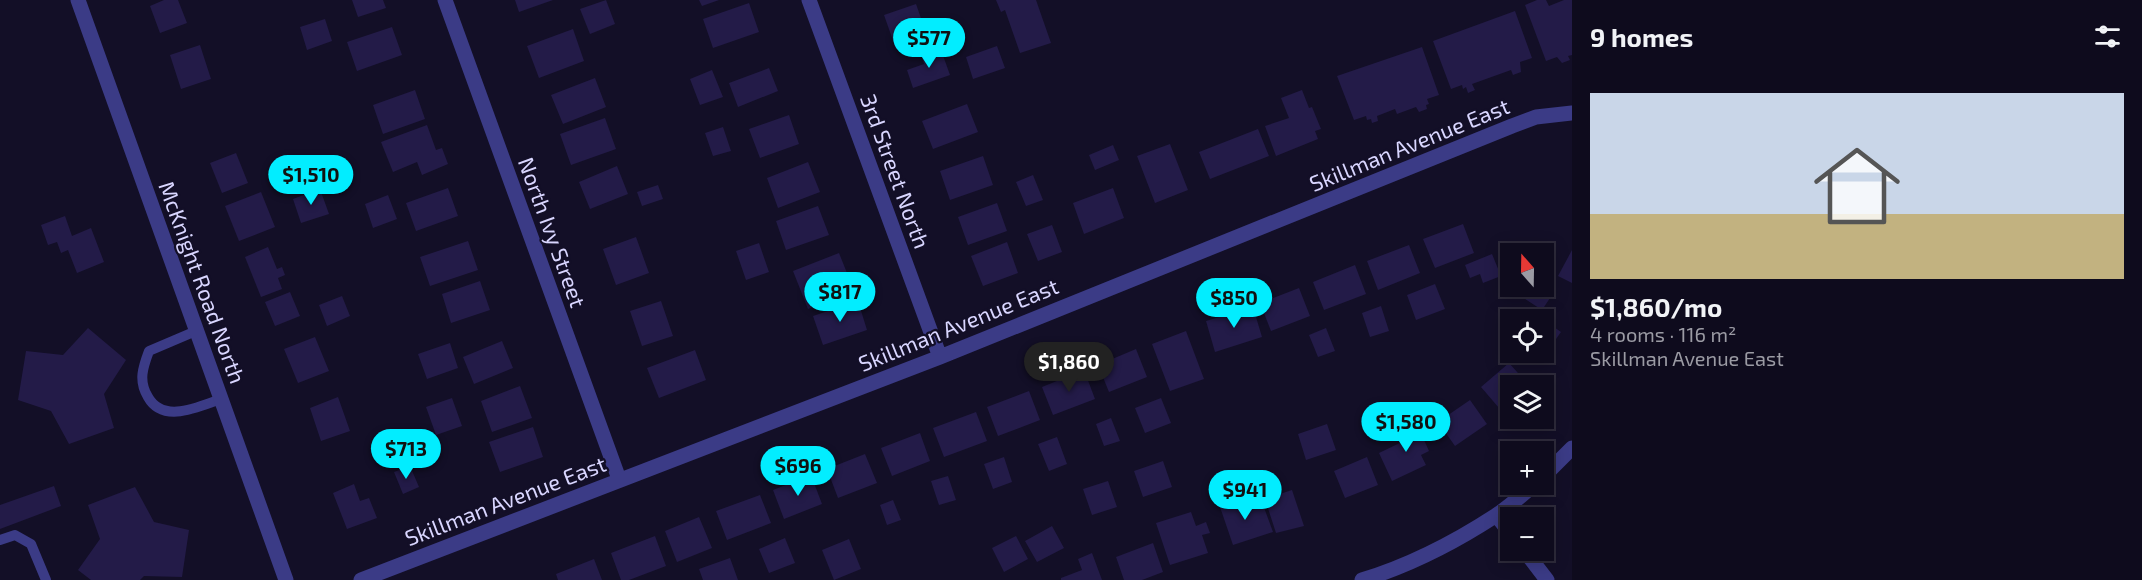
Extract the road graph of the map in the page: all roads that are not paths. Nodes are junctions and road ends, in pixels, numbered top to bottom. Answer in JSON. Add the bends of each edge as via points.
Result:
{"nodes":[{"id":1,"x":78,"y":0,"type":"edge"},
{"id":2,"x":445,"y":0,"type":"edge"},
{"id":3,"x":809,"y":0,"type":"edge"},
{"id":4,"x":1572,"y":113,"type":"edge"},
{"id":5,"x":196,"y":331,"type":"junction"},
{"id":6,"x":940,"y":357,"type":"junction"},
{"id":7,"x":221,"y":399,"type":"junction"},
{"id":8,"x":1572,"y":448,"type":"edge"},
{"id":9,"x":1554,"y":466,"type":"edge"},
{"id":10,"x":619,"y":479,"type":"junction"},
{"id":11,"x":1522,"y":495,"type":"edge"},
{"id":12,"x":1497,"y":516,"type":"junction"},
{"id":13,"x":1500,"y":520,"type":"edge"},
{"id":14,"x":0,"y":540,"type":"edge"},
{"id":15,"x":1532,"y":561,"type":"edge"},
{"id":16,"x":46,"y":580,"type":"edge"},
{"id":17,"x":286,"y":580,"type":"edge"},
{"id":18,"x":361,"y":580,"type":"edge"},
{"id":19,"x":1362,"y":580,"type":"edge"},
{"id":20,"x":1547,"y":580,"type":"edge"}],
"edges":[{"from":1,"to":5,"type":"street","name":"McKnight Road North"},
{"from":2,"to":10,"type":"street","name":"North Ivy Street"},
{"from":3,"to":6,"type":"street","name":"3rd Street North"},
{"from":4,"to":6,"type":"street","name":"Skillman Avenue East","via":[[1520,123]]},
{"from":5,"to":7,"type":"street","name":"McKnight Road North"},
{"from":5,"to":7,"type":"lane","via":[[148,351],[141,372],[144,390],[153,406],[166,411],[190,410]]},
{"from":6,"to":10,"type":"street","name":"Skillman Avenue East"},
{"from":7,"to":17,"type":"street","name":"McKnight Road North"},
{"from":8,"to":9,"type":"street"},
{"from":10,"to":18,"type":"street","name":"Skillman Avenue East"},
{"from":11,"to":12,"type":"street"},
{"from":12,"to":13,"type":"street"},
{"from":12,"to":19,"type":"street","via":[[1383,574]]},
{"from":14,"to":16,"type":"lane","via":[[15,535],[31,544]]},
{"from":15,"to":20,"type":"street"}]}
